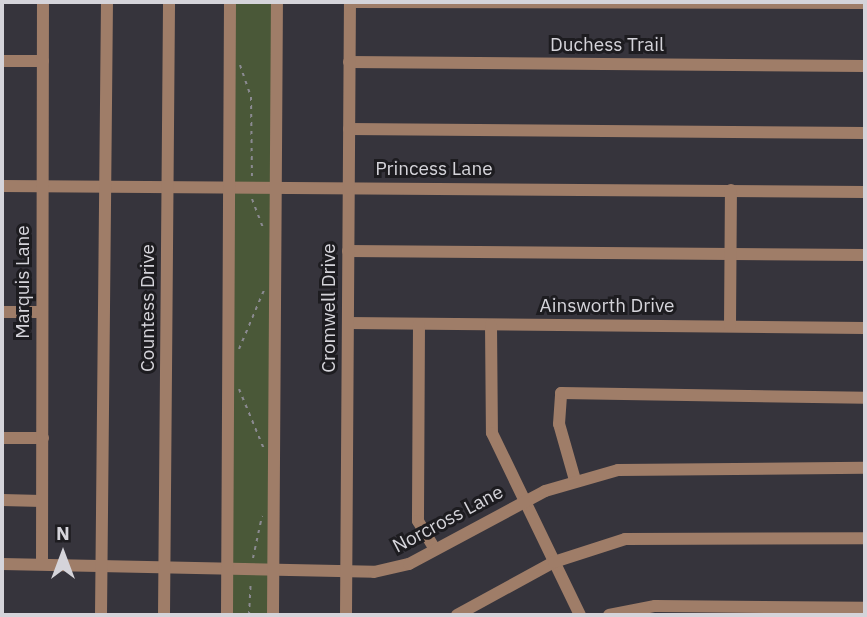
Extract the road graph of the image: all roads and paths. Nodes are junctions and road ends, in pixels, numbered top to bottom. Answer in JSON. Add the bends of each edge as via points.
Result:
{"nodes":[{"id":1,"x":43,"y":2,"type":"edge"},
{"id":2,"x":107,"y":2,"type":"edge"},
{"id":3,"x":169,"y":2,"type":"edge"},
{"id":4,"x":230,"y":2,"type":"edge"},
{"id":5,"x":277,"y":2,"type":"edge"},
{"id":6,"x":350,"y":2,"type":"edge"},
{"id":7,"x":865,"y":3,"type":"edge"},
{"id":8,"x":2,"y":61,"type":"edge"},
{"id":9,"x":43,"y":61,"type":"junction"},
{"id":10,"x":349,"y":62,"type":"junction"},
{"id":11,"x":240,"y":63,"type":"dead end"},
{"id":12,"x":865,"y":66,"type":"edge"},
{"id":13,"x":349,"y":128,"type":"junction"},
{"id":14,"x":865,"y":133,"type":"edge"},
{"id":15,"x":2,"y":186,"type":"edge"},
{"id":16,"x":42,"y":186,"type":"junction"},
{"id":17,"x":103,"y":186,"type":"junction"},
{"id":18,"x":168,"y":187,"type":"junction"},
{"id":19,"x":229,"y":187,"type":"junction"},
{"id":20,"x":252,"y":187,"type":"junction"},
{"id":21,"x":275,"y":187,"type":"junction"},
{"id":22,"x":349,"y":188,"type":"junction"},
{"id":23,"x":731,"y":190,"type":"junction"},
{"id":24,"x":865,"y":192,"type":"edge"},
{"id":25,"x":266,"y":235,"type":"dead end"},
{"id":26,"x":348,"y":251,"type":"junction"},
{"id":27,"x":730,"y":254,"type":"junction"},
{"id":28,"x":865,"y":256,"type":"edge"},
{"id":29,"x":266,"y":284,"type":"dead end"},
{"id":30,"x":2,"y":312,"type":"edge"},
{"id":31,"x":41,"y":312,"type":"junction"},
{"id":32,"x":348,"y":323,"type":"junction"},
{"id":33,"x":419,"y":324,"type":"junction"},
{"id":34,"x":491,"y":325,"type":"junction"},
{"id":35,"x":730,"y":326,"type":"junction"},
{"id":36,"x":865,"y":328,"type":"edge"},
{"id":37,"x":238,"y":358,"type":"dead end"},
{"id":38,"x":238,"y":383,"type":"dead end"},
{"id":39,"x":865,"y":398,"type":"edge"},
{"id":40,"x":2,"y":438,"type":"edge"},
{"id":41,"x":43,"y":438,"type":"junction"},
{"id":42,"x":267,"y":462,"type":"dead end"},
{"id":43,"x":865,"y":468,"type":"edge"},
{"id":44,"x":575,"y":480,"type":"junction"},
{"id":45,"x":2,"y":500,"type":"edge"},
{"id":46,"x":42,"y":501,"type":"junction"},
{"id":47,"x":524,"y":501,"type":"junction"},
{"id":48,"x":266,"y":505,"type":"dead end"},
{"id":49,"x":865,"y":538,"type":"edge"},
{"id":50,"x":435,"y":549,"type":"junction"},
{"id":51,"x":554,"y":562,"type":"junction"},
{"id":52,"x":42,"y":563,"type":"junction"},
{"id":53,"x":101,"y":563,"type":"junction"},
{"id":54,"x":2,"y":564,"type":"edge"},
{"id":55,"x":166,"y":564,"type":"junction"},
{"id":56,"x":227,"y":566,"type":"junction"},
{"id":57,"x":252,"y":569,"type":"junction"},
{"id":58,"x":273,"y":570,"type":"junction"},
{"id":59,"x":346,"y":571,"type":"junction"},
{"id":60,"x":865,"y":608,"type":"edge"},
{"id":61,"x":101,"y":615,"type":"edge"},
{"id":62,"x":164,"y":615,"type":"edge"},
{"id":63,"x":227,"y":615,"type":"edge"},
{"id":64,"x":248,"y":615,"type":"edge"},
{"id":65,"x":273,"y":615,"type":"edge"},
{"id":66,"x":346,"y":615,"type":"edge"},
{"id":67,"x":457,"y":615,"type":"edge"},
{"id":68,"x":580,"y":615,"type":"edge"},
{"id":69,"x":609,"y":615,"type":"edge"}],
"edges":[{"from":1,"to":9,"type":"street","name":"Marquis Lane"},
{"from":2,"to":17,"type":"street"},
{"from":3,"to":18,"type":"street","name":"Countess Drive"},
{"from":4,"to":19,"type":"street"},
{"from":5,"to":21,"type":"street"},
{"from":6,"to":7,"type":"street"},
{"from":6,"to":10,"type":"street","name":"Cromwell Drive"},
{"from":8,"to":9,"type":"street"},
{"from":9,"to":16,"type":"street","name":"Marquis Lane"},
{"from":10,"to":12,"type":"street","name":"Duchess Trail"},
{"from":10,"to":13,"type":"street","name":"Cromwell Drive"},
{"from":11,"to":20,"type":"path","via":[[253,109]]},
{"from":13,"to":14,"type":"street"},
{"from":13,"to":22,"type":"street","name":"Cromwell Drive"},
{"from":15,"to":16,"type":"street","name":"Princess Lane"},
{"from":16,"to":17,"type":"street","name":"Princess Lane"},
{"from":16,"to":31,"type":"street","name":"Marquis Lane"},
{"from":17,"to":18,"type":"street","name":"Princess Lane"},
{"from":17,"to":53,"type":"street"},
{"from":18,"to":19,"type":"street","name":"Princess Lane"},
{"from":18,"to":55,"type":"street","name":"Countess Drive"},
{"from":19,"to":20,"type":"street","name":"Princess Lane"},
{"from":19,"to":56,"type":"street"},
{"from":20,"to":21,"type":"street","name":"Princess Lane"},
{"from":20,"to":25,"type":"path"},
{"from":21,"to":22,"type":"street","name":"Princess Lane"},
{"from":21,"to":58,"type":"street"},
{"from":22,"to":23,"type":"street","name":"Princess Lane"},
{"from":22,"to":26,"type":"street","name":"Cromwell Drive"},
{"from":23,"to":24,"type":"street","name":"Princess Lane"},
{"from":23,"to":27,"type":"street"},
{"from":26,"to":27,"type":"street"},
{"from":26,"to":32,"type":"street","name":"Cromwell Drive"},
{"from":27,"to":28,"type":"street"},
{"from":27,"to":35,"type":"street"},
{"from":29,"to":37,"type":"path"},
{"from":30,"to":31,"type":"street"},
{"from":31,"to":41,"type":"street","name":"Marquis Lane"},
{"from":32,"to":33,"type":"street","name":"Ainsworth Drive"},
{"from":32,"to":59,"type":"street","name":"Cromwell Drive"},
{"from":33,"to":34,"type":"street","name":"Ainsworth Drive"},
{"from":33,"to":50,"type":"street","via":[[418,521]]},
{"from":34,"to":35,"type":"street","name":"Ainsworth Drive"},
{"from":34,"to":47,"type":"street","via":[[492,433]]},
{"from":35,"to":36,"type":"street","name":"Ainsworth Drive"},
{"from":38,"to":42,"type":"path"},
{"from":39,"to":44,"type":"street","via":[[561,393],[559,424]]},
{"from":40,"to":41,"type":"street"},
{"from":41,"to":46,"type":"street","name":"Marquis Lane"},
{"from":43,"to":44,"type":"street","name":"Norcross Lane","via":[[651,467]]},
{"from":44,"to":47,"type":"street","name":"Norcross Lane"},
{"from":45,"to":46,"type":"street"},
{"from":46,"to":52,"type":"street","name":"Marquis Lane"},
{"from":47,"to":50,"type":"street","name":"Norcross Lane"},
{"from":47,"to":51,"type":"street"},
{"from":48,"to":57,"type":"path"},
{"from":49,"to":51,"type":"street","via":[[648,537]]},
{"from":50,"to":59,"type":"street","name":"Norcross Lane","via":[[390,570]]},
{"from":51,"to":67,"type":"street"},
{"from":51,"to":68,"type":"street"},
{"from":52,"to":53,"type":"street","name":"Norcross Lane"},
{"from":52,"to":54,"type":"street","name":"Norcross Lane"},
{"from":53,"to":55,"type":"street","name":"Norcross Lane"},
{"from":53,"to":61,"type":"street"},
{"from":55,"to":56,"type":"street","name":"Norcross Lane"},
{"from":55,"to":62,"type":"street","name":"Countess Drive"},
{"from":56,"to":57,"type":"street","name":"Norcross Lane"},
{"from":56,"to":63,"type":"street"},
{"from":57,"to":58,"type":"street","name":"Norcross Lane"},
{"from":57,"to":64,"type":"path"},
{"from":58,"to":59,"type":"street","name":"Norcross Lane"},
{"from":58,"to":65,"type":"street"},
{"from":59,"to":66,"type":"street","name":"Cromwell Drive"},
{"from":60,"to":69,"type":"street","via":[[655,606]]}]}
